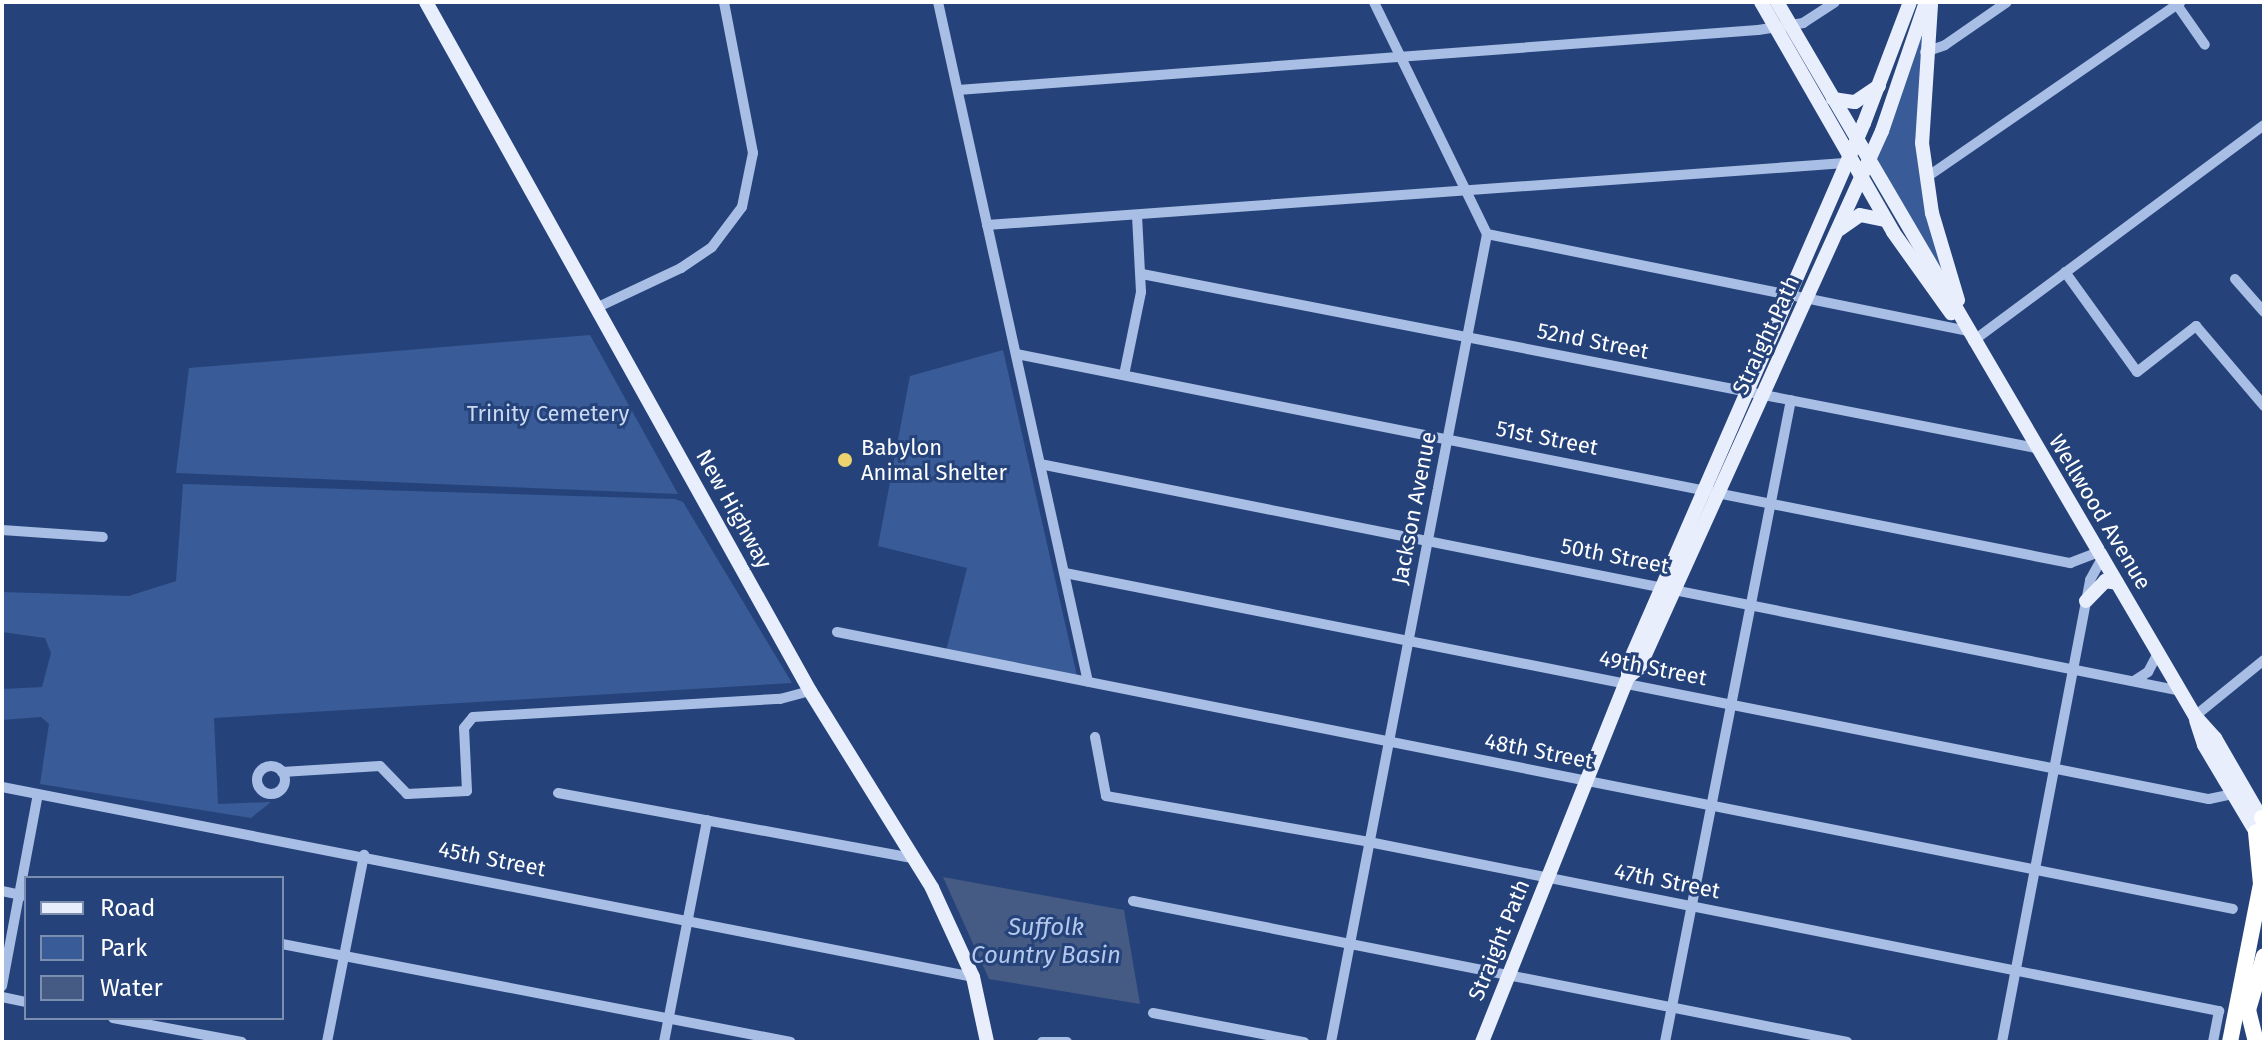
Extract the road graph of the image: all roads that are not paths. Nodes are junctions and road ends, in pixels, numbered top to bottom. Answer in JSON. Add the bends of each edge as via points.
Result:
{"nodes":[{"id":1,"x":426,"y":2,"type":"edge"},
{"id":2,"x":724,"y":2,"type":"edge"},
{"id":3,"x":938,"y":2,"type":"edge"},
{"id":4,"x":1374,"y":2,"type":"edge"},
{"id":5,"x":1761,"y":2,"type":"edge"},
{"id":6,"x":1777,"y":2,"type":"edge"},
{"id":7,"x":1835,"y":2,"type":"edge"},
{"id":8,"x":1910,"y":2,"type":"edge"},
{"id":9,"x":1928,"y":2,"type":"edge"},
{"id":10,"x":2007,"y":2,"type":"edge"},
{"id":11,"x":2178,"y":3,"type":"edge"},
{"id":12,"x":1783,"y":25,"type":"junction"},
{"id":13,"x":2205,"y":45,"type":"dead end"},
{"id":14,"x":1925,"y":52,"type":"junction"},
{"id":15,"x":1401,"y":57,"type":"junction"},
{"id":16,"x":1880,"y":86,"type":"junction"},
{"id":17,"x":958,"y":90,"type":"junction"},
{"id":18,"x":1833,"y":99,"type":"junction"},
{"id":19,"x":2264,"y":125,"type":"edge"},
{"id":20,"x":1857,"y":139,"type":"junction"},
{"id":21,"x":1856,"y":163,"type":"junction"},
{"id":22,"x":1927,"y":177,"type":"junction"},
{"id":23,"x":1466,"y":189,"type":"junction"},
{"id":24,"x":1137,"y":215,"type":"junction"},
{"id":25,"x":1886,"y":221,"type":"junction"},
{"id":26,"x":987,"y":225,"type":"junction"},
{"id":27,"x":1837,"y":232,"type":"junction"},
{"id":28,"x":1487,"y":234,"type":"junction"},
{"id":29,"x":1826,"y":256,"type":"junction"},
{"id":30,"x":2065,"y":272,"type":"junction"},
{"id":31,"x":1142,"y":274,"type":"junction"},
{"id":32,"x":2235,"y":279,"type":"dead end"},
{"id":33,"x":1788,"y":295,"type":"junction"},
{"id":34,"x":1806,"y":299,"type":"junction"},
{"id":35,"x":596,"y":308,"type":"junction"},
{"id":36,"x":2264,"y":312,"type":"edge"},
{"id":37,"x":1970,"y":336,"type":"junction"},
{"id":38,"x":1467,"y":337,"type":"junction"},
{"id":39,"x":1016,"y":354,"type":"junction"},
{"id":40,"x":1124,"y":375,"type":"junction"},
{"id":41,"x":1745,"y":391,"type":"junction"},
{"id":42,"x":1762,"y":394,"type":"junction"},
{"id":43,"x":1791,"y":400,"type":"junction"},
{"id":44,"x":2264,"y":406,"type":"edge"},
{"id":45,"x":1447,"y":439,"type":"junction"},
{"id":46,"x":2036,"y":448,"type":"junction"},
{"id":47,"x":1040,"y":464,"type":"junction"},
{"id":48,"x":1703,"y":490,"type":"junction"},
{"id":49,"x":1718,"y":492,"type":"junction"},
{"id":50,"x":1771,"y":502,"type":"junction"},
{"id":51,"x":2,"y":530,"type":"edge"},
{"id":52,"x":103,"y":537,"type":"dead end"},
{"id":53,"x":1428,"y":540,"type":"junction"},
{"id":54,"x":2100,"y":555,"type":"junction"},
{"id":55,"x":1065,"y":573,"type":"junction"},
{"id":56,"x":2117,"y":583,"type":"junction"},
{"id":57,"x":1668,"y":587,"type":"junction"},
{"id":58,"x":2086,"y":601,"type":"junction"},
{"id":59,"x":1751,"y":603,"type":"junction"},
{"id":60,"x":837,"y":632,"type":"dead end"},
{"id":61,"x":1408,"y":640,"type":"junction"},
{"id":62,"x":2158,"y":653,"type":"junction"},
{"id":63,"x":2264,"y":660,"type":"edge"},
{"id":64,"x":2074,"y":667,"type":"junction"},
{"id":65,"x":1627,"y":680,"type":"junction"},
{"id":66,"x":2134,"y":681,"type":"junction"},
{"id":67,"x":1088,"y":682,"type":"junction"},
{"id":68,"x":810,"y":691,"type":"junction"},
{"id":69,"x":2181,"y":691,"type":"junction"},
{"id":70,"x":1731,"y":704,"type":"junction"},
{"id":71,"x":2195,"y":716,"type":"junction"},
{"id":72,"x":1095,"y":737,"type":"dead end"},
{"id":73,"x":1389,"y":741,"type":"junction"},
{"id":74,"x":2055,"y":768,"type":"junction"},
{"id":75,"x":282,"y":772,"type":"dead end"},
{"id":76,"x":1585,"y":780,"type":"junction"},
{"id":77,"x":2,"y":787,"type":"edge"},
{"id":78,"x":558,"y":793,"type":"dead end"},
{"id":79,"x":38,"y":794,"type":"junction"},
{"id":80,"x":2233,"y":794,"type":"junction"},
{"id":81,"x":1711,"y":805,"type":"junction"},
{"id":82,"x":707,"y":820,"type":"junction"},
{"id":83,"x":2262,"y":828,"type":"edge"},
{"id":84,"x":1369,"y":842,"type":"junction"},
{"id":85,"x":364,"y":855,"type":"junction"},
{"id":86,"x":912,"y":858,"type":"junction"},
{"id":87,"x":2035,"y":870,"type":"junction"},
{"id":88,"x":25,"y":876,"type":"edge"},
{"id":89,"x":1548,"y":877,"type":"junction"},
{"id":90,"x":2,"y":891,"type":"edge"},
{"id":91,"x":22,"y":895,"type":"edge"},
{"id":92,"x":1133,"y":901,"type":"dead end"},
{"id":93,"x":1692,"y":906,"type":"junction"},
{"id":94,"x":2233,"y":909,"type":"dead end"},
{"id":95,"x":688,"y":918,"type":"junction"},
{"id":96,"x":284,"y":944,"type":"edge"},
{"id":97,"x":1350,"y":944,"type":"junction"},
{"id":98,"x":344,"y":956,"type":"junction"},
{"id":99,"x":2264,"y":956,"type":"edge"},
{"id":100,"x":2016,"y":970,"type":"junction"},
{"id":101,"x":1508,"y":975,"type":"junction"},
{"id":102,"x":973,"y":977,"type":"junction"},
{"id":103,"x":2,"y":986,"type":"edge"},
{"id":104,"x":2,"y":997,"type":"edge"},
{"id":105,"x":24,"y":1002,"type":"edge"},
{"id":106,"x":1672,"y":1007,"type":"junction"},
{"id":107,"x":1153,"y":1013,"type":"dead end"},
{"id":108,"x":668,"y":1018,"type":"junction"},
{"id":109,"x":124,"y":1020,"type":"edge"},
{"id":110,"x":242,"y":1042,"type":"edge"},
{"id":111,"x":327,"y":1042,"type":"edge"},
{"id":112,"x":664,"y":1042,"type":"edge"},
{"id":113,"x":791,"y":1042,"type":"edge"},
{"id":114,"x":987,"y":1042,"type":"edge"},
{"id":115,"x":1042,"y":1042,"type":"edge"},
{"id":116,"x":1067,"y":1042,"type":"edge"},
{"id":117,"x":1304,"y":1042,"type":"edge"},
{"id":118,"x":1331,"y":1042,"type":"edge"},
{"id":119,"x":1482,"y":1042,"type":"edge"},
{"id":120,"x":1665,"y":1042,"type":"edge"},
{"id":121,"x":1847,"y":1042,"type":"edge"},
{"id":122,"x":2002,"y":1042,"type":"edge"},
{"id":123,"x":2213,"y":1042,"type":"edge"},
{"id":124,"x":2230,"y":1042,"type":"edge"},
{"id":125,"x":2256,"y":1042,"type":"edge"}],
"edges":[{"from":1,"to":35,"type":"main road","name":"New Highway"},
{"from":2,"to":35,"type":"street","via":[[753,153],[742,207],[712,247]]},
{"from":3,"to":17,"type":"street"},
{"from":4,"to":15,"type":"street"},
{"from":5,"to":12,"type":"main road"},
{"from":6,"to":12,"type":"main road"},
{"from":7,"to":12,"type":"street","via":[[1803,23]]},
{"from":8,"to":16,"type":"main road"},
{"from":9,"to":14,"type":"main road"},
{"from":9,"to":21,"type":"main road","name":"Straight Path"},
{"from":10,"to":14,"type":"street","via":[[1945,45]]},
{"from":11,"to":13,"type":"street"},
{"from":11,"to":22,"type":"street"},
{"from":12,"to":15,"type":"street"},
{"from":12,"to":18,"type":"main road","name":"Wellwood Avenue"},
{"from":12,"to":21,"type":"main road"},
{"from":14,"to":22,"type":"main road","via":[[1921,111]]},
{"from":15,"to":17,"type":"street"},
{"from":15,"to":23,"type":"street"},
{"from":16,"to":18,"type":"main road","via":[[1855,102]]},
{"from":16,"to":20,"type":"main road"},
{"from":17,"to":26,"type":"street"},
{"from":18,"to":20,"type":"main road","name":"Wellwood Avenue"},
{"from":19,"to":30,"type":"street"},
{"from":20,"to":21,"type":"main road","name":"Wellwood Avenue"},
{"from":21,"to":23,"type":"street"},
{"from":21,"to":25,"type":"main road","name":"Wellwood Avenue"},
{"from":21,"to":27,"type":"main road","name":"Straight Path"},
{"from":21,"to":29,"type":"main road"},
{"from":21,"to":33,"type":"main road","name":"Straight Path"},
{"from":21,"to":37,"type":"main road","name":"Wellwood Avenue","via":[[1931,262]]},
{"from":22,"to":37,"type":"main road","via":[[1932,213]]},
{"from":23,"to":24,"type":"street"},
{"from":23,"to":28,"type":"street"},
{"from":24,"to":26,"type":"street"},
{"from":24,"to":31,"type":"street"},
{"from":25,"to":27,"type":"main road","via":[[1860,215]]},
{"from":25,"to":37,"type":"main road","name":"Wellwood Avenue"},
{"from":26,"to":39,"type":"street"},
{"from":27,"to":29,"type":"main road","name":"Straight Path"},
{"from":28,"to":33,"type":"street"},
{"from":28,"to":38,"type":"street","name":"Jackson Avenue"},
{"from":29,"to":34,"type":"main road","name":"Straight Path"},
{"from":30,"to":37,"type":"street"},
{"from":30,"to":44,"type":"street","via":[[2137,372],[2196,326]]},
{"from":31,"to":38,"type":"street","name":"52nd Street"},
{"from":31,"to":40,"type":"street"},
{"from":32,"to":36,"type":"street"},
{"from":33,"to":34,"type":"street"},
{"from":33,"to":41,"type":"main road","name":"Straight Path"},
{"from":34,"to":37,"type":"street"},
{"from":34,"to":42,"type":"main road","name":"Straight Path"},
{"from":35,"to":68,"type":"main road","name":"New Highway"},
{"from":37,"to":46,"type":"main road","name":"Wellwood Avenue"},
{"from":38,"to":41,"type":"street","name":"52nd Street"},
{"from":38,"to":45,"type":"street","name":"Jackson Avenue"},
{"from":39,"to":40,"type":"street","name":"51st Street"},
{"from":39,"to":47,"type":"street"},
{"from":40,"to":45,"type":"street","name":"51st Street"},
{"from":41,"to":42,"type":"street","name":"52nd Street"},
{"from":41,"to":48,"type":"main road","name":"Straight Path"},
{"from":42,"to":43,"type":"street","name":"52nd Street"},
{"from":42,"to":49,"type":"main road","name":"Straight Path"},
{"from":43,"to":46,"type":"street","name":"52nd Street"},
{"from":43,"to":50,"type":"street"},
{"from":45,"to":48,"type":"street","name":"51st Street"},
{"from":45,"to":53,"type":"street","name":"Jackson Avenue"},
{"from":46,"to":54,"type":"main road","name":"Wellwood Avenue"},
{"from":47,"to":53,"type":"street","name":"50th Street"},
{"from":47,"to":55,"type":"street"},
{"from":48,"to":49,"type":"street","name":"51st Street"},
{"from":48,"to":57,"type":"main road","name":"Straight Path"},
{"from":49,"to":50,"type":"street","name":"51st Street"},
{"from":49,"to":57,"type":"main road","name":"Straight Path"},
{"from":50,"to":54,"type":"street","name":"51st Street","via":[[2070,563]]},
{"from":50,"to":59,"type":"street"},
{"from":51,"to":52,"type":"street"},
{"from":53,"to":57,"type":"street","name":"50th Street"},
{"from":53,"to":61,"type":"street","name":"Jackson Avenue"},
{"from":54,"to":56,"type":"main road","name":"Wellwood Avenue"},
{"from":54,"to":58,"type":"street"},
{"from":55,"to":61,"type":"street","name":"49th Street"},
{"from":55,"to":67,"type":"street"},
{"from":56,"to":58,"type":"main road","via":[[2097,586]]},
{"from":56,"to":62,"type":"main road","name":"Wellwood Avenue"},
{"from":57,"to":59,"type":"street","name":"50th Street"},
{"from":57,"to":65,"type":"main road","name":"Straight Path","via":[[1639,668]]},
{"from":58,"to":64,"type":"street"},
{"from":59,"to":64,"type":"street","name":"50th Street"},
{"from":59,"to":70,"type":"street"},
{"from":60,"to":67,"type":"street","name":"48th Street"},
{"from":61,"to":65,"type":"street","name":"49th Street"},
{"from":61,"to":73,"type":"street","name":"Jackson Avenue"},
{"from":62,"to":66,"type":"street","via":[[2148,672]]},
{"from":62,"to":69,"type":"main road","name":"Wellwood Avenue"},
{"from":63,"to":71,"type":"street"},
{"from":64,"to":66,"type":"street","name":"50th Street"},
{"from":64,"to":74,"type":"street"},
{"from":65,"to":70,"type":"street","name":"49th Street"},
{"from":65,"to":76,"type":"main road","name":"Straight Path"},
{"from":66,"to":69,"type":"street","name":"50th Street"},
{"from":67,"to":73,"type":"street","name":"48th Street"},
{"from":68,"to":75,"type":"street","via":[[780,699],[473,717],[464,728],[467,791],[407,794],[380,766]]},
{"from":68,"to":86,"type":"main road","name":"New Highway"},
{"from":69,"to":71,"type":"main road","name":"Wellwood Avenue"},
{"from":70,"to":74,"type":"street","name":"49th Street"},
{"from":70,"to":81,"type":"street"},
{"from":71,"to":80,"type":"main road","via":[[2204,745]]},
{"from":71,"to":83,"type":"main road","via":[[2215,738]]},
{"from":72,"to":84,"type":"street","name":"47th Street","via":[[1106,796]]},
{"from":73,"to":76,"type":"street","name":"48th Street"},
{"from":73,"to":84,"type":"street","name":"Jackson Avenue"},
{"from":74,"to":80,"type":"street","name":"49th Street","via":[[2209,799]]},
{"from":74,"to":87,"type":"street"},
{"from":76,"to":81,"type":"street","name":"48th Street"},
{"from":76,"to":89,"type":"main road","name":"Straight Path"},
{"from":77,"to":79,"type":"street","name":"45th Street"},
{"from":78,"to":82,"type":"street"},
{"from":79,"to":85,"type":"street","name":"45th Street"},
{"from":79,"to":88,"type":"street"},
{"from":80,"to":83,"type":"main road"},
{"from":81,"to":87,"type":"street","name":"48th Street"},
{"from":81,"to":93,"type":"street"},
{"from":82,"to":86,"type":"street"},
{"from":82,"to":95,"type":"street"},
{"from":83,"to":124,"type":"highway","via":[[2261,884]]},
{"from":84,"to":89,"type":"street","name":"47th Street"},
{"from":84,"to":97,"type":"street","name":"Jackson Avenue"},
{"from":85,"to":95,"type":"street","name":"45th Street"},
{"from":85,"to":98,"type":"street"},
{"from":86,"to":102,"type":"main road","name":"New Highway","via":[[932,888]]},
{"from":87,"to":94,"type":"street","name":"48th Street"},
{"from":87,"to":100,"type":"street"},
{"from":89,"to":93,"type":"street","name":"47th Street"},
{"from":89,"to":101,"type":"main road","name":"Straight Path"},
{"from":90,"to":91,"type":"street"},
{"from":91,"to":103,"type":"street"},
{"from":92,"to":97,"type":"street"},
{"from":93,"to":100,"type":"street","name":"47th Street"},
{"from":93,"to":106,"type":"street"},
{"from":95,"to":102,"type":"street","name":"45th Street"},
{"from":95,"to":108,"type":"street"},
{"from":96,"to":98,"type":"street"},
{"from":97,"to":101,"type":"street"},
{"from":97,"to":118,"type":"street","name":"Jackson Avenue"},
{"from":98,"to":108,"type":"street"},
{"from":98,"to":111,"type":"street"},
{"from":99,"to":125,"type":"highway","via":[[2248,1010]]},
{"from":100,"to":122,"type":"street"},
{"from":100,"to":123,"type":"street","name":"47th Street","via":[[2219,1011]]},
{"from":101,"to":106,"type":"street"},
{"from":101,"to":119,"type":"main road","name":"Straight Path"},
{"from":102,"to":114,"type":"main road","name":"New Highway"},
{"from":104,"to":105,"type":"street"},
{"from":106,"to":120,"type":"street"},
{"from":106,"to":121,"type":"street"},
{"from":107,"to":117,"type":"street"},
{"from":108,"to":112,"type":"street"},
{"from":108,"to":113,"type":"street"},
{"from":109,"to":110,"type":"street"},
{"from":115,"to":116,"type":"street"}]}
